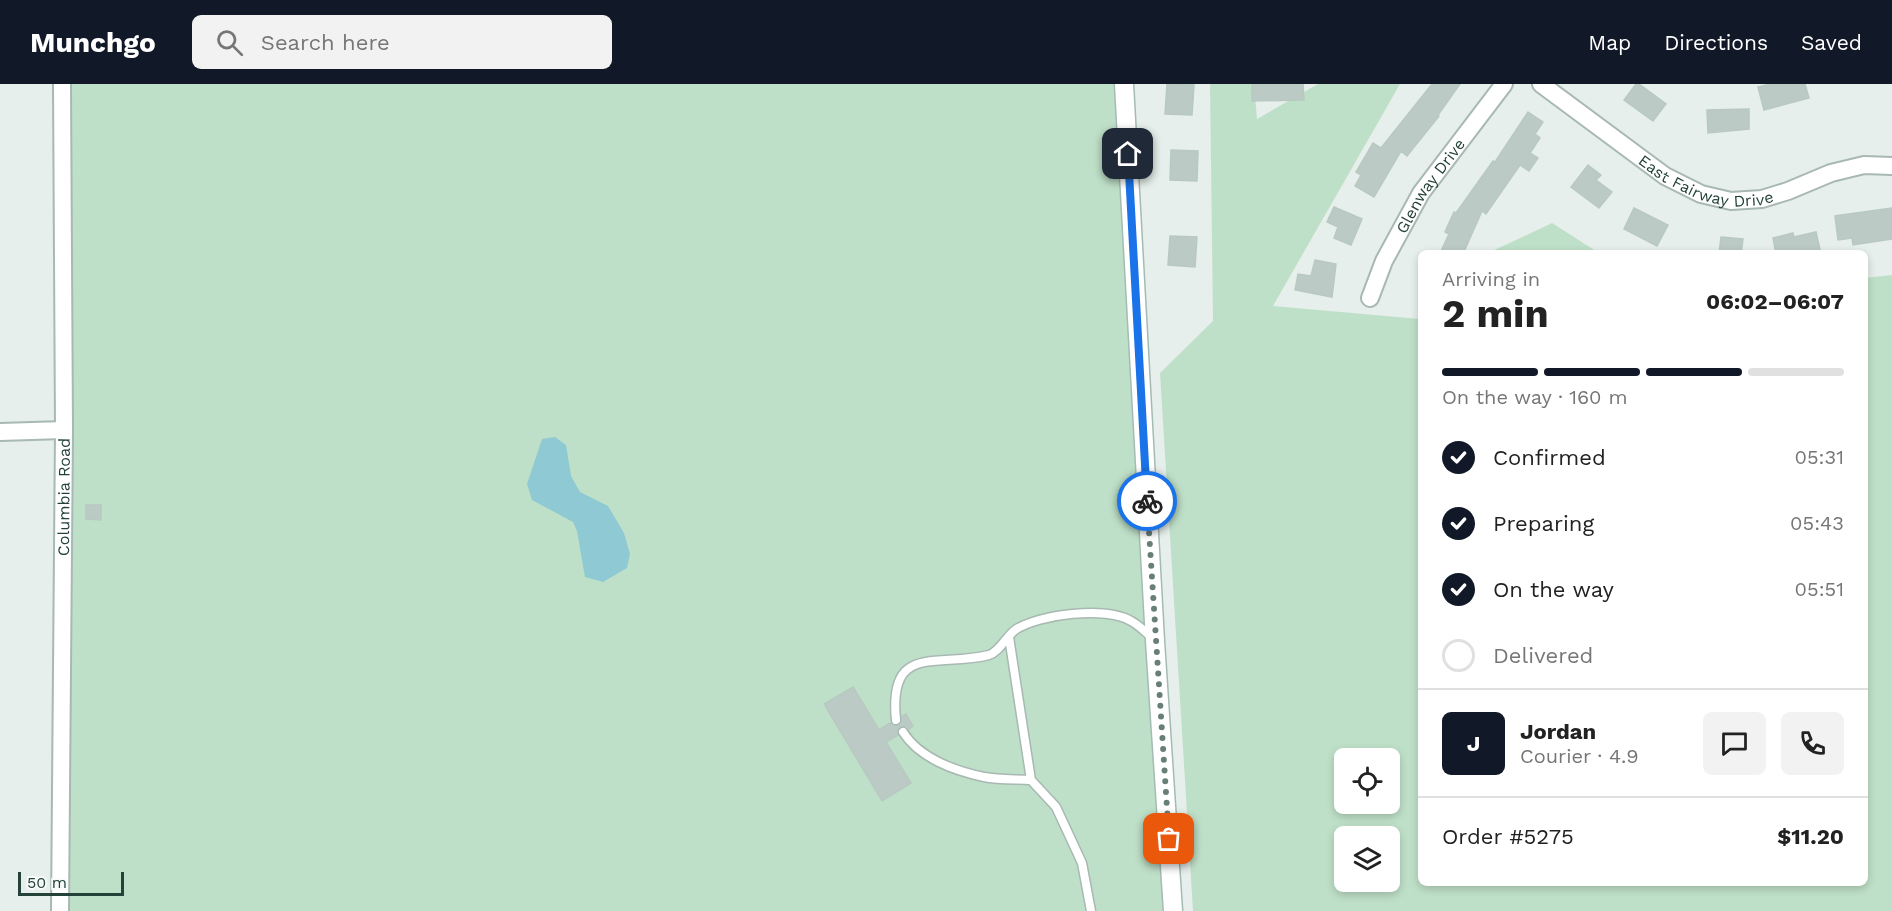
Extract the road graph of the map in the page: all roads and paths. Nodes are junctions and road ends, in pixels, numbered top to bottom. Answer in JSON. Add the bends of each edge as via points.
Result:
{"nodes":[{"id":1,"x":62,"y":84,"type":"edge"},
{"id":2,"x":1124,"y":84,"type":"edge"},
{"id":3,"x":1504,"y":84,"type":"edge"},
{"id":4,"x":1541,"y":84,"type":"edge"},
{"id":5,"x":1892,"y":166,"type":"edge"},
{"id":6,"x":1370,"y":298,"type":"dead end"},
{"id":7,"x":64,"y":430,"type":"junction"},
{"id":8,"x":0,"y":432,"type":"edge"},
{"id":9,"x":1009,"y":637,"type":"junction"},
{"id":10,"x":1155,"y":641,"type":"junction"},
{"id":11,"x":896,"y":720,"type":"dead end"},
{"id":12,"x":903,"y":732,"type":"dead end"},
{"id":13,"x":1031,"y":780,"type":"junction"},
{"id":14,"x":60,"y":911,"type":"edge"},
{"id":15,"x":1091,"y":911,"type":"edge"},
{"id":16,"x":1173,"y":911,"type":"edge"}],
"edges":[{"from":1,"to":7,"type":"street","name":"Columbia Road"},
{"from":2,"to":10,"type":"street"},
{"from":3,"to":6,"type":"street","name":"Glenway Drive","via":[[1421,193],[1384,261]]},
{"from":4,"to":5,"type":"street","name":"East Fairway Drive","via":[[1665,176],[1701,194],[1731,201],[1762,199],[1832,173],[1864,165]]},
{"from":7,"to":8,"type":"street"},
{"from":7,"to":14,"type":"street","name":"Columbia Road"},
{"from":9,"to":10,"type":"lane","via":[[1036,620],[1111,614],[1131,621]]},
{"from":9,"to":11,"type":"lane","via":[[991,655],[916,663],[903,672],[894,699]]},
{"from":9,"to":13,"type":"lane"},
{"from":10,"to":16,"type":"street"},
{"from":12,"to":13,"type":"lane","via":[[930,758],[949,766],[984,777]]},
{"from":13,"to":15,"type":"lane","via":[[1056,807],[1078,854]]}]}
